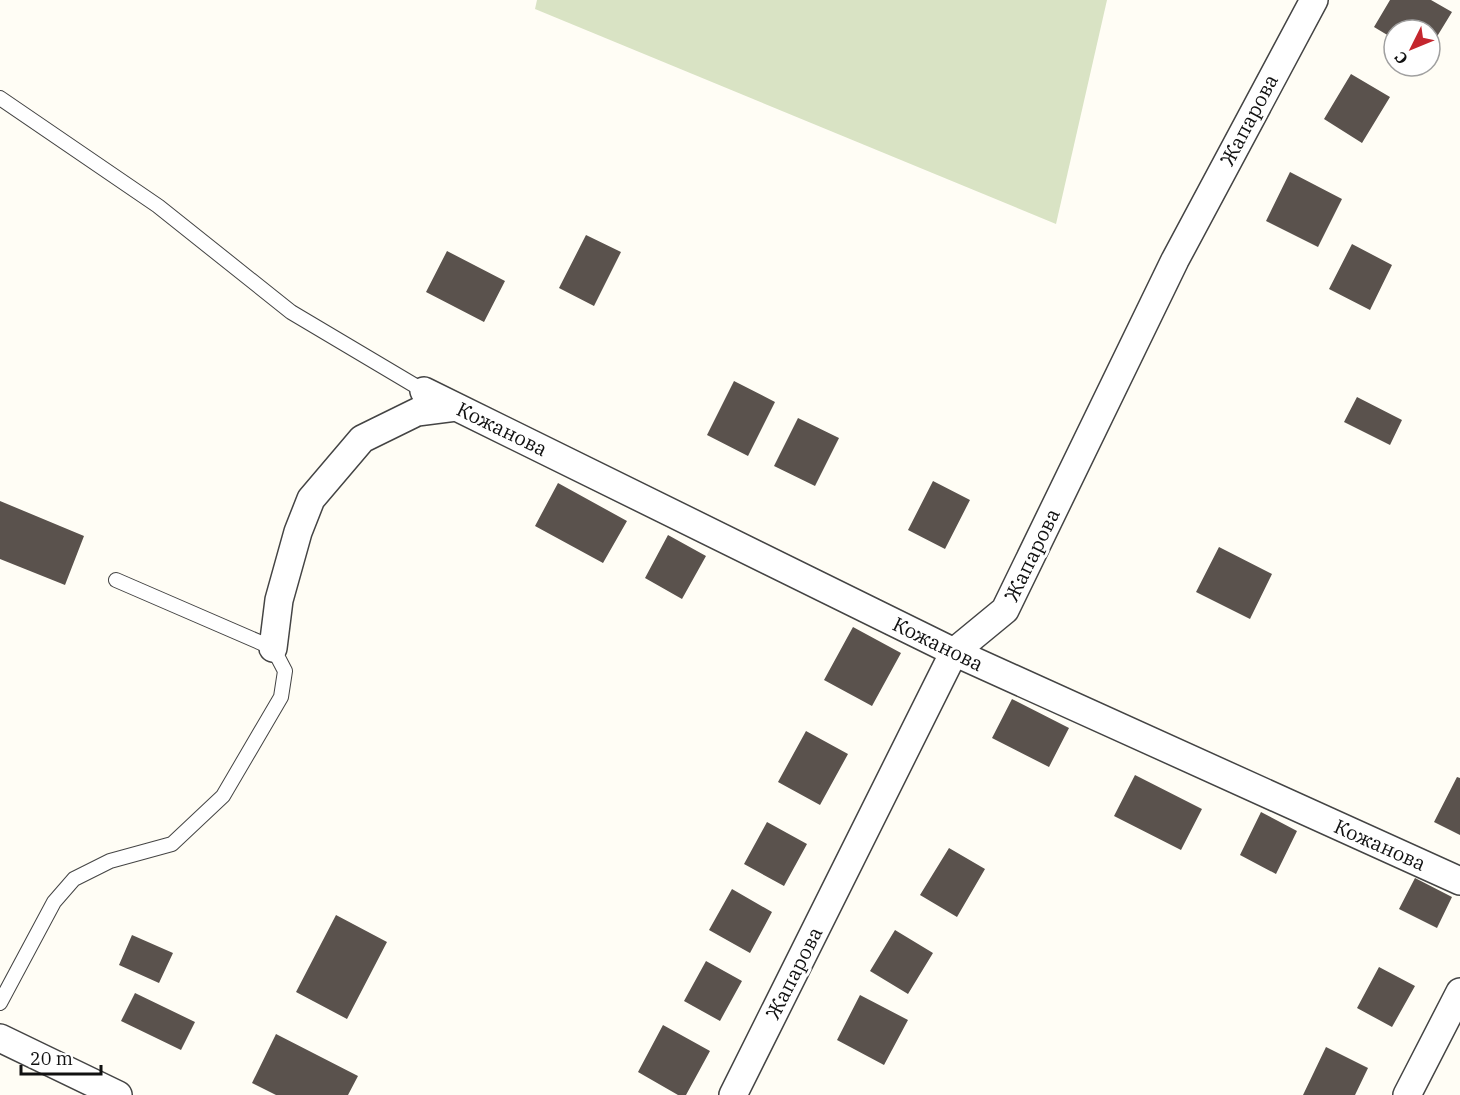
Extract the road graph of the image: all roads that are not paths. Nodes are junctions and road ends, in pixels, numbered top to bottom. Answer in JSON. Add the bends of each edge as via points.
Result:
{"nodes":[{"id":1,"x":1314,"y":0,"type":"edge"},
{"id":2,"x":0,"y":98,"type":"edge"},
{"id":3,"x":424,"y":391,"type":"joint"},
{"id":4,"x":456,"y":407,"type":"junction"},
{"id":5,"x":116,"y":580,"type":"dead end"},
{"id":6,"x":273,"y":648,"type":"junction"},
{"id":7,"x":954,"y":652,"type":"junction"},
{"id":8,"x":1460,"y":881,"type":"edge"},
{"id":9,"x":1460,"y":992,"type":"edge"},
{"id":10,"x":0,"y":1003,"type":"edge"},
{"id":11,"x":0,"y":1038,"type":"edge"},
{"id":12,"x":118,"y":1095,"type":"edge"},
{"id":13,"x":733,"y":1095,"type":"edge"},
{"id":14,"x":1407,"y":1095,"type":"edge"}],
"edges":[{"from":1,"to":7,"type":"street","name":"Жапарова","via":[[1175,260],[1005,610]]},
{"from":2,"to":3,"type":"lane","via":[[158,206],[291,312]]},
{"from":3,"to":4,"type":"street","name":"Кожанова"},
{"from":4,"to":6,"type":"street","via":[[417,412],[362,439],[311,499],[279,600]]},
{"from":4,"to":7,"type":"street","name":"Кожанова"},
{"from":5,"to":6,"type":"lane"},
{"from":6,"to":10,"type":"lane","via":[[285,671],[281,697],[223,796],[172,844],[110,861],[74,879],[54,902]]},
{"from":7,"to":8,"type":"street","name":"Кожанова"},
{"from":7,"to":13,"type":"street","name":"Жапарова"},
{"from":9,"to":14,"type":"street"},
{"from":11,"to":12,"type":"street"}]}
